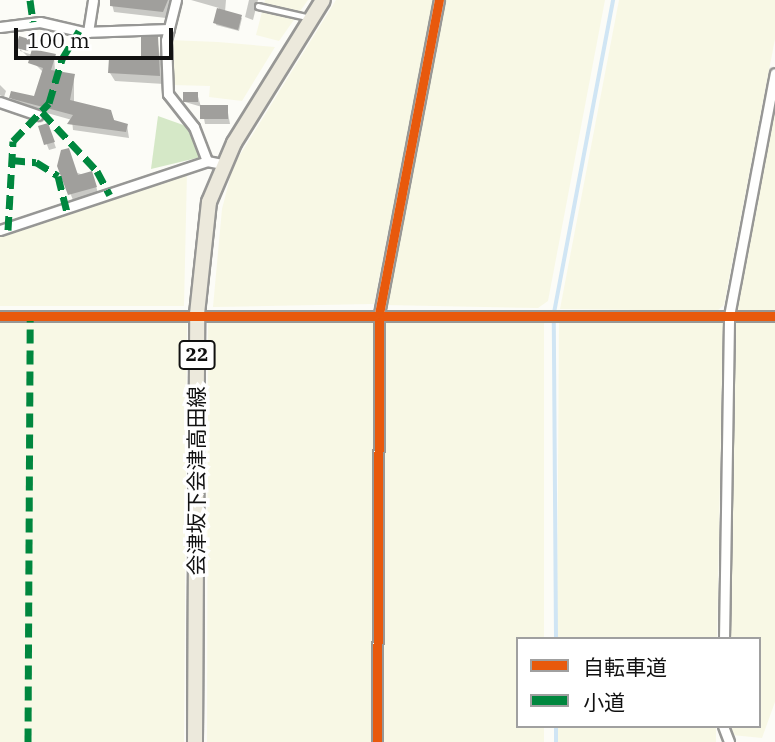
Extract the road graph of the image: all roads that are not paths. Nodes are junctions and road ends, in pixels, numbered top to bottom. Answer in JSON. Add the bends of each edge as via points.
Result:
{"nodes":[{"id":1,"x":93,"y":0,"type":"edge"},
{"id":2,"x":176,"y":0,"type":"edge"},
{"id":3,"x":323,"y":0,"type":"edge"},
{"id":4,"x":439,"y":0,"type":"edge"},
{"id":5,"x":258,"y":6,"type":"dead end"},
{"id":6,"x":311,"y":18,"type":"junction"},
{"id":7,"x":0,"y":27,"type":"edge"},
{"id":8,"x":169,"y":29,"type":"junction"},
{"id":9,"x":88,"y":32,"type":"junction"},
{"id":10,"x":775,"y":73,"type":"edge"},
{"id":11,"x":0,"y":102,"type":"edge"},
{"id":12,"x":38,"y":115,"type":"dead end"},
{"id":13,"x":207,"y":161,"type":"junction"},
{"id":14,"x":223,"y":163,"type":"junction"},
{"id":15,"x":0,"y":230,"type":"edge"},
{"id":16,"x":379,"y":313,"type":"junction"},
{"id":17,"x":197,"y":314,"type":"junction"},
{"id":18,"x":0,"y":316,"type":"edge"},
{"id":19,"x":729,"y":316,"type":"junction"},
{"id":20,"x":775,"y":316,"type":"edge"},
{"id":21,"x":724,"y":637,"type":"edge"},
{"id":22,"x":195,"y":742,"type":"edge"},
{"id":23,"x":377,"y":742,"type":"edge"}],
"edges":[{"from":1,"to":9,"type":"street"},
{"from":2,"to":8,"type":"street"},
{"from":3,"to":6,"type":"main road","name":"会津坂下会津高田線","number":"22"},
{"from":4,"to":16,"type":"street"},
{"from":5,"to":6,"type":"lane"},
{"from":6,"to":14,"type":"main road","name":"会津坂下会津高田線","number":"22"},
{"from":7,"to":9,"type":"street","via":[[40,22]]},
{"from":8,"to":9,"type":"street"},
{"from":8,"to":13,"type":"street","via":[[168,93],[194,127]]},
{"from":10,"to":19,"type":"street"},
{"from":11,"to":12,"type":"street"},
{"from":13,"to":14,"type":"street"},
{"from":13,"to":15,"type":"street"},
{"from":14,"to":17,"type":"main road","name":"会津坂下会津高田線","number":"22","via":[[209,202]]},
{"from":16,"to":17,"type":"street"},
{"from":16,"to":19,"type":"street"},
{"from":16,"to":23,"type":"street"},
{"from":17,"to":18,"type":"street"},
{"from":17,"to":22,"type":"main road","name":"会津坂下会津高田線","number":"22"},
{"from":19,"to":20,"type":"street"},
{"from":19,"to":21,"type":"street"}]}
